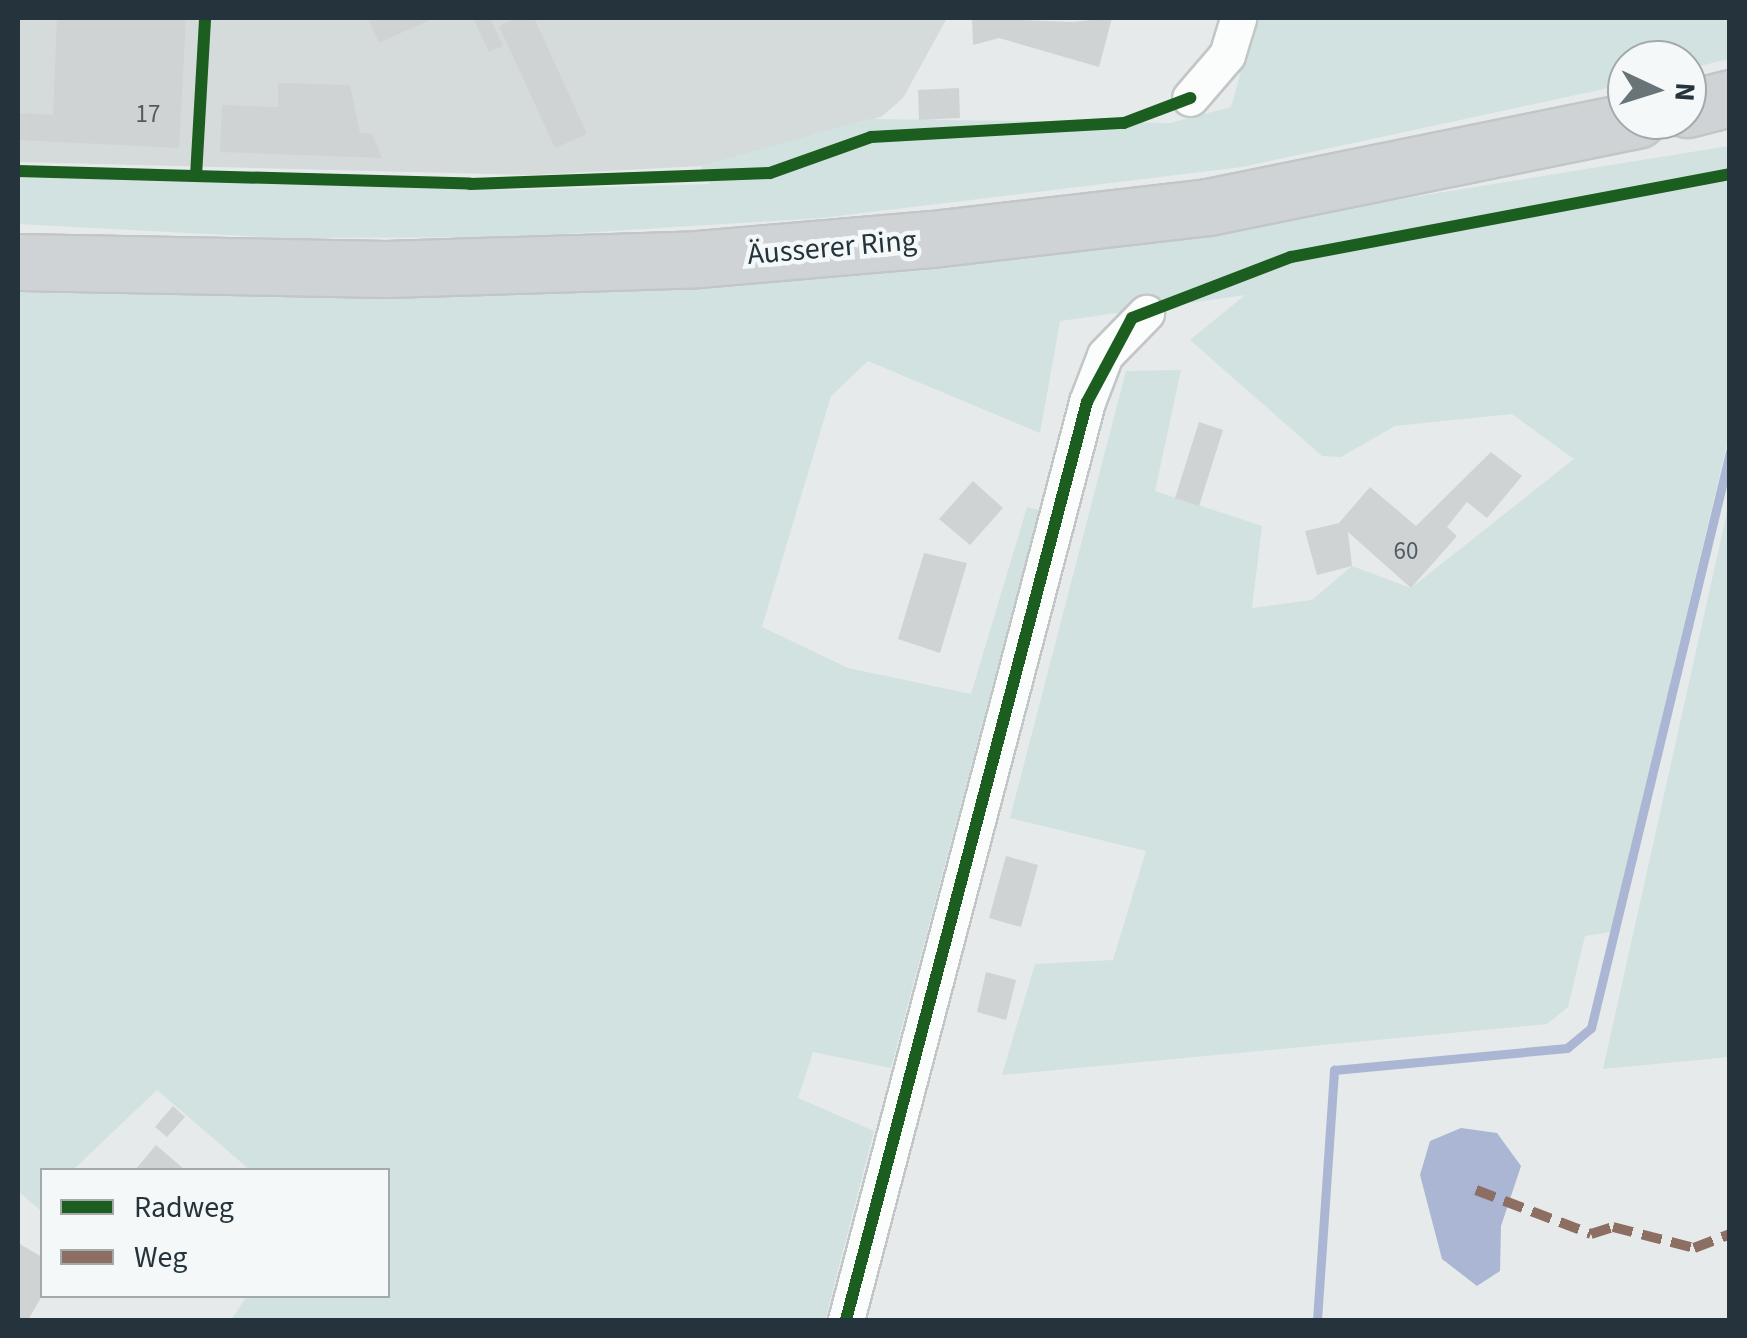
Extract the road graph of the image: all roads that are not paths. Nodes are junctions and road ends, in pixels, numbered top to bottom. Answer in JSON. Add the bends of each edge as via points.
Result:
{"nodes":[{"id":1,"x":1238,"y":18,"type":"edge"},
{"id":2,"x":1190,"y":98,"type":"dead end"},
{"id":3,"x":1607,"y":126,"type":"edge"},
{"id":4,"x":18,"y":262,"type":"edge"},
{"id":5,"x":1146,"y":313,"type":"dead end"},
{"id":6,"x":846,"y":1320,"type":"edge"}],
"edges":[{"from":1,"to":2,"type":"street","via":[[1228,55]]},
{"from":3,"to":4,"type":"main road","name":"Äusserer Ring","via":[[1208,207],[932,240],[698,259],[386,268]]},
{"from":5,"to":6,"type":"street","via":[[1105,354],[1087,402]]}]}
